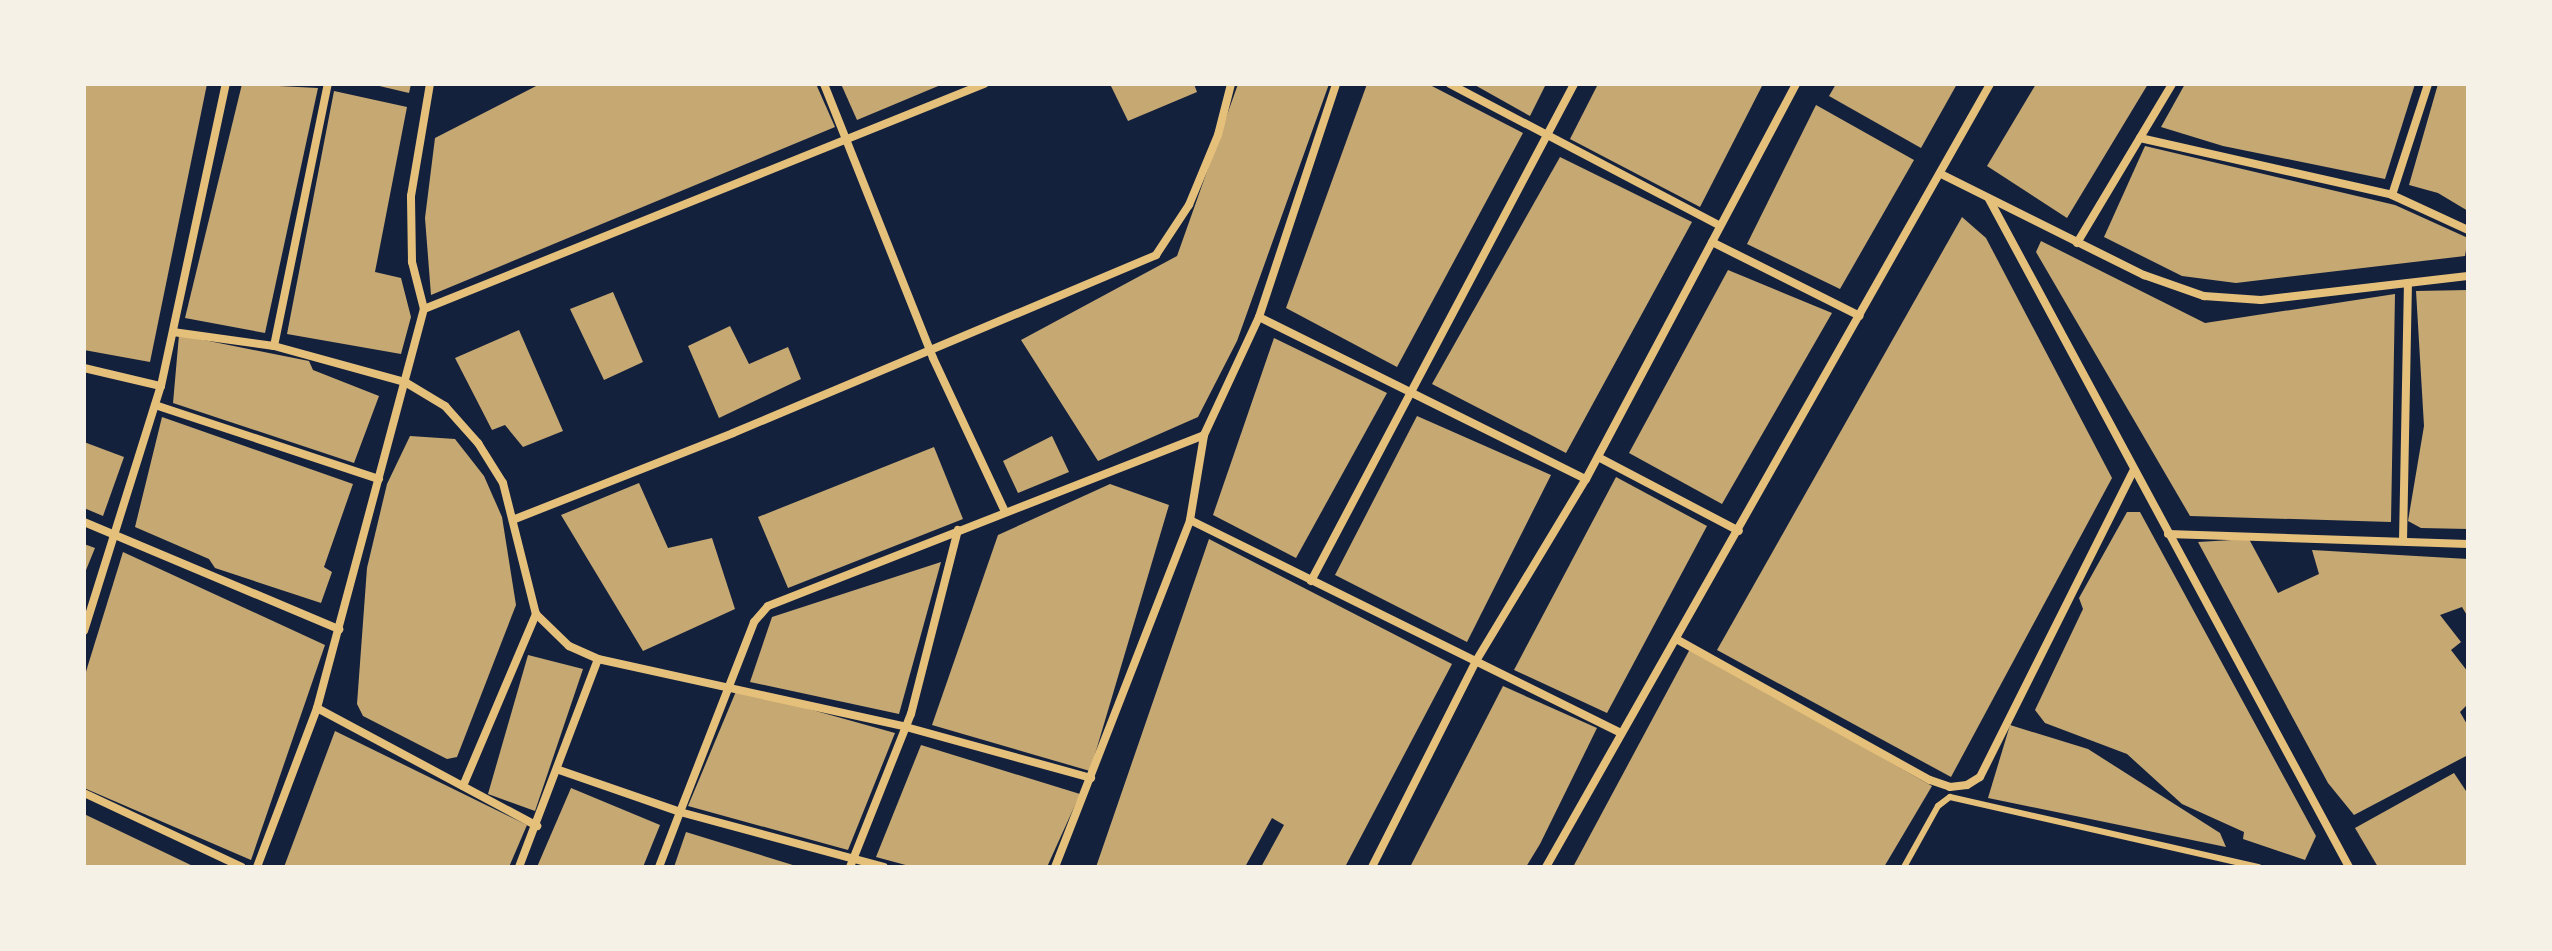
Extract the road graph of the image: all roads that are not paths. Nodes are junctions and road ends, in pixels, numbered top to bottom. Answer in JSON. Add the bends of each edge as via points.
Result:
{"nodes":[{"id":1,"x":226,"y":84,"type":"edge"},
{"id":2,"x":328,"y":84,"type":"edge"},
{"id":3,"x":430,"y":84,"type":"edge"},
{"id":4,"x":824,"y":84,"type":"edge"},
{"id":5,"x":984,"y":84,"type":"edge"},
{"id":6,"x":1231,"y":84,"type":"edge"},
{"id":7,"x":1336,"y":84,"type":"edge"},
{"id":8,"x":1450,"y":84,"type":"edge"},
{"id":9,"x":1574,"y":84,"type":"edge"},
{"id":10,"x":1796,"y":84,"type":"edge"},
{"id":11,"x":1990,"y":84,"type":"edge"},
{"id":12,"x":2172,"y":84,"type":"edge"},
{"id":13,"x":2428,"y":84,"type":"edge"},
{"id":14,"x":1547,"y":135,"type":"junction"},
{"id":15,"x":2140,"y":138,"type":"junction"},
{"id":16,"x":848,"y":141,"type":"junction"},
{"id":17,"x":1941,"y":174,"type":"junction"},
{"id":18,"x":2392,"y":195,"type":"junction"},
{"id":19,"x":1989,"y":199,"type":"junction"},
{"id":20,"x":1720,"y":226,"type":"junction"},
{"id":21,"x":2468,"y":230,"type":"edge"},
{"id":22,"x":1712,"y":242,"type":"junction"},
{"id":23,"x":2077,"y":243,"type":"junction"},
{"id":24,"x":2468,"y":276,"type":"edge"},
{"id":25,"x":2408,"y":283,"type":"junction"},
{"id":26,"x":424,"y":309,"type":"junction"},
{"id":27,"x":1860,"y":316,"type":"junction"},
{"id":28,"x":1259,"y":317,"type":"junction"},
{"id":29,"x":173,"y":332,"type":"junction"},
{"id":30,"x":274,"y":346,"type":"junction"},
{"id":31,"x":929,"y":347,"type":"junction"},
{"id":32,"x":84,"y":368,"type":"edge"},
{"id":33,"x":405,"y":382,"type":"junction"},
{"id":34,"x":161,"y":386,"type":"junction"},
{"id":35,"x":1411,"y":392,"type":"junction"},
{"id":36,"x":155,"y":405,"type":"junction"},
{"id":37,"x":1204,"y":435,"type":"junction"},
{"id":38,"x":1598,"y":457,"type":"junction"},
{"id":39,"x":2134,"y":470,"type":"junction"},
{"id":40,"x":379,"y":479,"type":"junction"},
{"id":41,"x":1586,"y":479,"type":"junction"},
{"id":42,"x":1005,"y":512,"type":"junction"},
{"id":43,"x":515,"y":519,"type":"junction"},
{"id":44,"x":1190,"y":520,"type":"junction"},
{"id":45,"x":84,"y":522,"type":"edge"},
{"id":46,"x":958,"y":530,"type":"junction"},
{"id":47,"x":1739,"y":531,"type":"junction"},
{"id":48,"x":2168,"y":534,"type":"junction"},
{"id":49,"x":114,"y":535,"type":"junction"},
{"id":50,"x":2403,"y":541,"type":"junction"},
{"id":51,"x":2468,"y":544,"type":"edge"},
{"id":52,"x":1311,"y":581,"type":"junction"},
{"id":53,"x":536,"y":614,"type":"junction"},
{"id":54,"x":339,"y":629,"type":"junction"},
{"id":55,"x":84,"y":631,"type":"edge"},
{"id":56,"x":1678,"y":640,"type":"junction"},
{"id":57,"x":598,"y":659,"type":"junction"},
{"id":58,"x":1476,"y":661,"type":"junction"},
{"id":59,"x":728,"y":685,"type":"junction"},
{"id":60,"x":317,"y":708,"type":"junction"},
{"id":61,"x":906,"y":727,"type":"junction"},
{"id":62,"x":1621,"y":733,"type":"junction"},
{"id":63,"x":559,"y":770,"type":"junction"},
{"id":64,"x":1091,"y":778,"type":"junction"},
{"id":65,"x":463,"y":786,"type":"junction"},
{"id":66,"x":84,"y":793,"type":"edge"},
{"id":67,"x":680,"y":812,"type":"junction"},
{"id":68,"x":537,"y":826,"type":"junction"},
{"id":69,"x":852,"y":863,"type":"edge"},
{"id":70,"x":242,"y":867,"type":"edge"},
{"id":71,"x":257,"y":867,"type":"edge"},
{"id":72,"x":519,"y":867,"type":"edge"},
{"id":73,"x":659,"y":867,"type":"edge"},
{"id":74,"x":884,"y":867,"type":"edge"},
{"id":75,"x":1055,"y":867,"type":"edge"},
{"id":76,"x":1372,"y":867,"type":"edge"},
{"id":77,"x":1546,"y":867,"type":"edge"},
{"id":78,"x":1904,"y":867,"type":"edge"},
{"id":79,"x":2259,"y":867,"type":"edge"},
{"id":80,"x":2349,"y":867,"type":"edge"}],
"edges":[{"from":1,"to":29,"type":"street"},
{"from":2,"to":30,"type":"street"},
{"from":3,"to":26,"type":"street","via":[[411,196],[412,262]]},
{"from":4,"to":16,"type":"street"},
{"from":5,"to":16,"type":"street"},
{"from":6,"to":31,"type":"street","via":[[1218,135],[1189,205],[1156,255]]},
{"from":7,"to":28,"type":"street"},
{"from":8,"to":14,"type":"street"},
{"from":9,"to":14,"type":"street"},
{"from":10,"to":20,"type":"street"},
{"from":11,"to":17,"type":"street"},
{"from":12,"to":15,"type":"street"},
{"from":13,"to":18,"type":"street"},
{"from":14,"to":20,"type":"street"},
{"from":14,"to":35,"type":"street"},
{"from":15,"to":18,"type":"street"},
{"from":15,"to":23,"type":"street"},
{"from":16,"to":26,"type":"street"},
{"from":16,"to":31,"type":"street"},
{"from":17,"to":19,"type":"street"},
{"from":17,"to":27,"type":"street"},
{"from":18,"to":21,"type":"street"},
{"from":19,"to":23,"type":"street"},
{"from":19,"to":39,"type":"street"},
{"from":20,"to":22,"type":"street"},
{"from":22,"to":27,"type":"street"},
{"from":22,"to":38,"type":"street"},
{"from":23,"to":25,"type":"street","via":[[2204,296],[2261,300]]},
{"from":24,"to":25,"type":"street"},
{"from":25,"to":50,"type":"street"},
{"from":26,"to":33,"type":"street"},
{"from":27,"to":47,"type":"street"},
{"from":28,"to":35,"type":"street"},
{"from":28,"to":37,"type":"street"},
{"from":29,"to":30,"type":"street"},
{"from":29,"to":34,"type":"street"},
{"from":30,"to":33,"type":"street"},
{"from":31,"to":42,"type":"street"},
{"from":31,"to":43,"type":"street","via":[[733,433]]},
{"from":32,"to":34,"type":"street"},
{"from":33,"to":40,"type":"street"},
{"from":33,"to":43,"type":"street","via":[[445,406],[478,443],[503,483]]},
{"from":34,"to":36,"type":"street"},
{"from":35,"to":41,"type":"street"},
{"from":35,"to":52,"type":"street"},
{"from":36,"to":40,"type":"street"},
{"from":36,"to":49,"type":"street"},
{"from":37,"to":42,"type":"street"},
{"from":37,"to":44,"type":"street"},
{"from":38,"to":41,"type":"street"},
{"from":38,"to":47,"type":"street"},
{"from":39,"to":48,"type":"street"},
{"from":39,"to":56,"type":"street","via":[[1980,777],[1967,785],[1950,787],[1930,780]]},
{"from":40,"to":54,"type":"street"},
{"from":41,"to":58,"type":"street"},
{"from":42,"to":46,"type":"street"},
{"from":43,"to":53,"type":"street"},
{"from":44,"to":52,"type":"street"},
{"from":44,"to":64,"type":"street"},
{"from":45,"to":49,"type":"street"},
{"from":46,"to":59,"type":"street","via":[[768,606],[754,622]]},
{"from":46,"to":61,"type":"street"},
{"from":47,"to":56,"type":"street"},
{"from":48,"to":50,"type":"street"},
{"from":48,"to":80,"type":"street"},
{"from":49,"to":54,"type":"street"},
{"from":49,"to":55,"type":"street"},
{"from":50,"to":51,"type":"street"},
{"from":52,"to":58,"type":"street"},
{"from":53,"to":57,"type":"street","via":[[554,636]]},
{"from":53,"to":65,"type":"street"},
{"from":54,"to":60,"type":"street"},
{"from":56,"to":62,"type":"street"},
{"from":57,"to":59,"type":"street"},
{"from":57,"to":63,"type":"street"},
{"from":58,"to":62,"type":"street"},
{"from":58,"to":76,"type":"street"},
{"from":59,"to":61,"type":"street"},
{"from":59,"to":67,"type":"street"},
{"from":60,"to":65,"type":"street"},
{"from":60,"to":71,"type":"street"},
{"from":61,"to":64,"type":"street"},
{"from":61,"to":69,"type":"street"},
{"from":62,"to":77,"type":"street"},
{"from":63,"to":67,"type":"street"},
{"from":63,"to":68,"type":"street"},
{"from":64,"to":75,"type":"street"},
{"from":65,"to":68,"type":"street"},
{"from":66,"to":70,"type":"street"},
{"from":67,"to":69,"type":"street"},
{"from":67,"to":73,"type":"street"},
{"from":68,"to":72,"type":"street"},
{"from":69,"to":74,"type":"street"},
{"from":78,"to":79,"type":"lane","via":[[1938,806],[1950,797]]}]}
